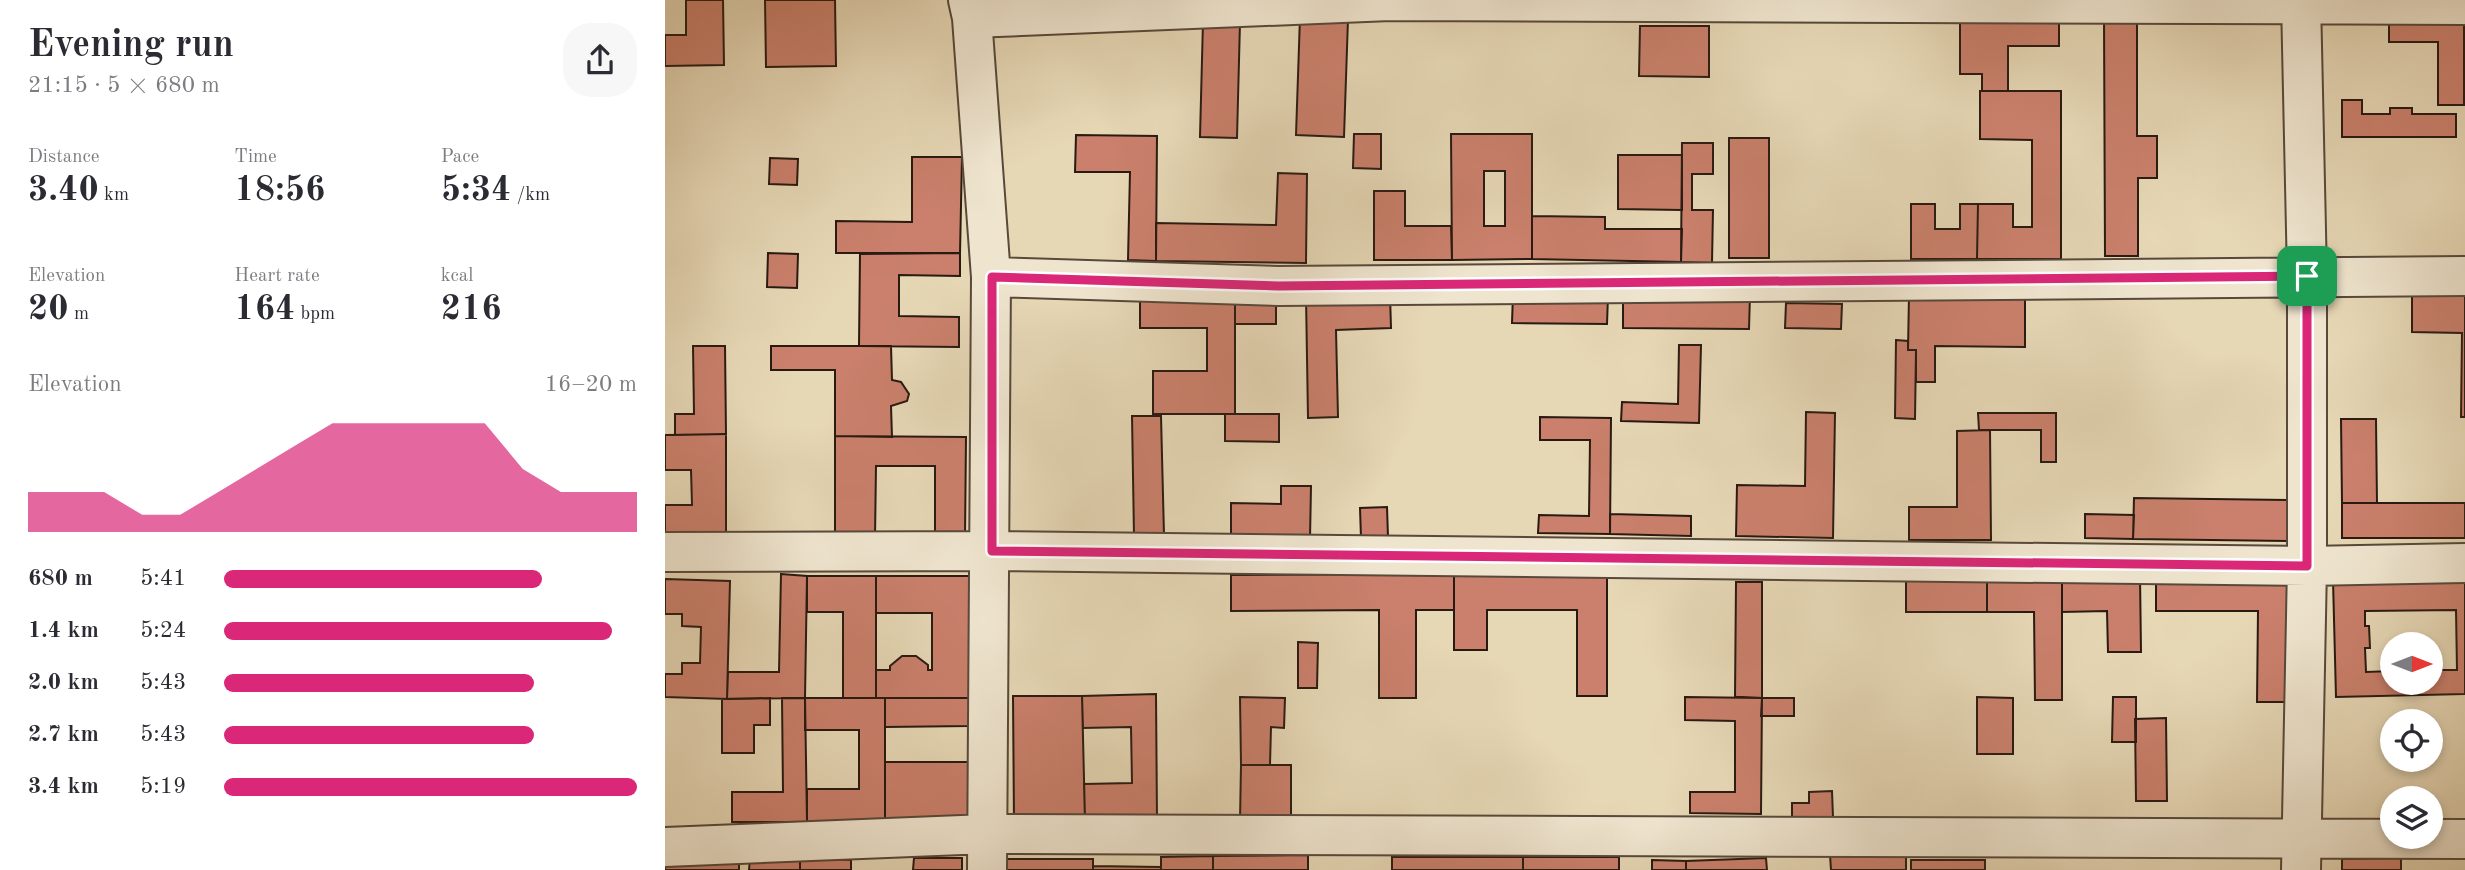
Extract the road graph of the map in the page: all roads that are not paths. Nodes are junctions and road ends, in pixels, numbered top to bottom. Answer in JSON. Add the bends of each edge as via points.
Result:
{"nodes":[{"id":1,"x":2301,"y":3,"type":"edge"},
{"id":2,"x":2465,"y":5,"type":"edge"},
{"id":3,"x":970,"y":9,"type":"edge"},
{"id":4,"x":2307,"y":276,"type":"junction"},
{"id":5,"x":2465,"y":276,"type":"edge"},
{"id":6,"x":992,"y":277,"type":"junction"},
{"id":7,"x":992,"y":551,"type":"junction"},
{"id":8,"x":665,"y":552,"type":"edge"},
{"id":9,"x":2465,"y":563,"type":"edge"},
{"id":10,"x":2307,"y":566,"type":"junction"},
{"id":11,"x":2465,"y":839,"type":"edge"},
{"id":12,"x":665,"y":847,"type":"edge"},
{"id":13,"x":987,"y":852,"type":"edge"},
{"id":14,"x":2301,"y":854,"type":"edge"}],
"edges":[{"from":1,"to":2,"type":"street"},
{"from":1,"to":3,"type":"street","via":[[1390,1]]},
{"from":1,"to":4,"type":"street"},
{"from":3,"to":6,"type":"street"},
{"from":4,"to":5,"type":"street"},
{"from":4,"to":6,"type":"street","via":[[1278,286]]},
{"from":4,"to":10,"type":"street"},
{"from":6,"to":7,"type":"street"},
{"from":7,"to":8,"type":"street"},
{"from":7,"to":10,"type":"street"},
{"from":7,"to":13,"type":"street"},
{"from":9,"to":10,"type":"street"},
{"from":10,"to":14,"type":"street"},
{"from":11,"to":14,"type":"street"},
{"from":12,"to":13,"type":"street"},
{"from":13,"to":14,"type":"street"}]}
